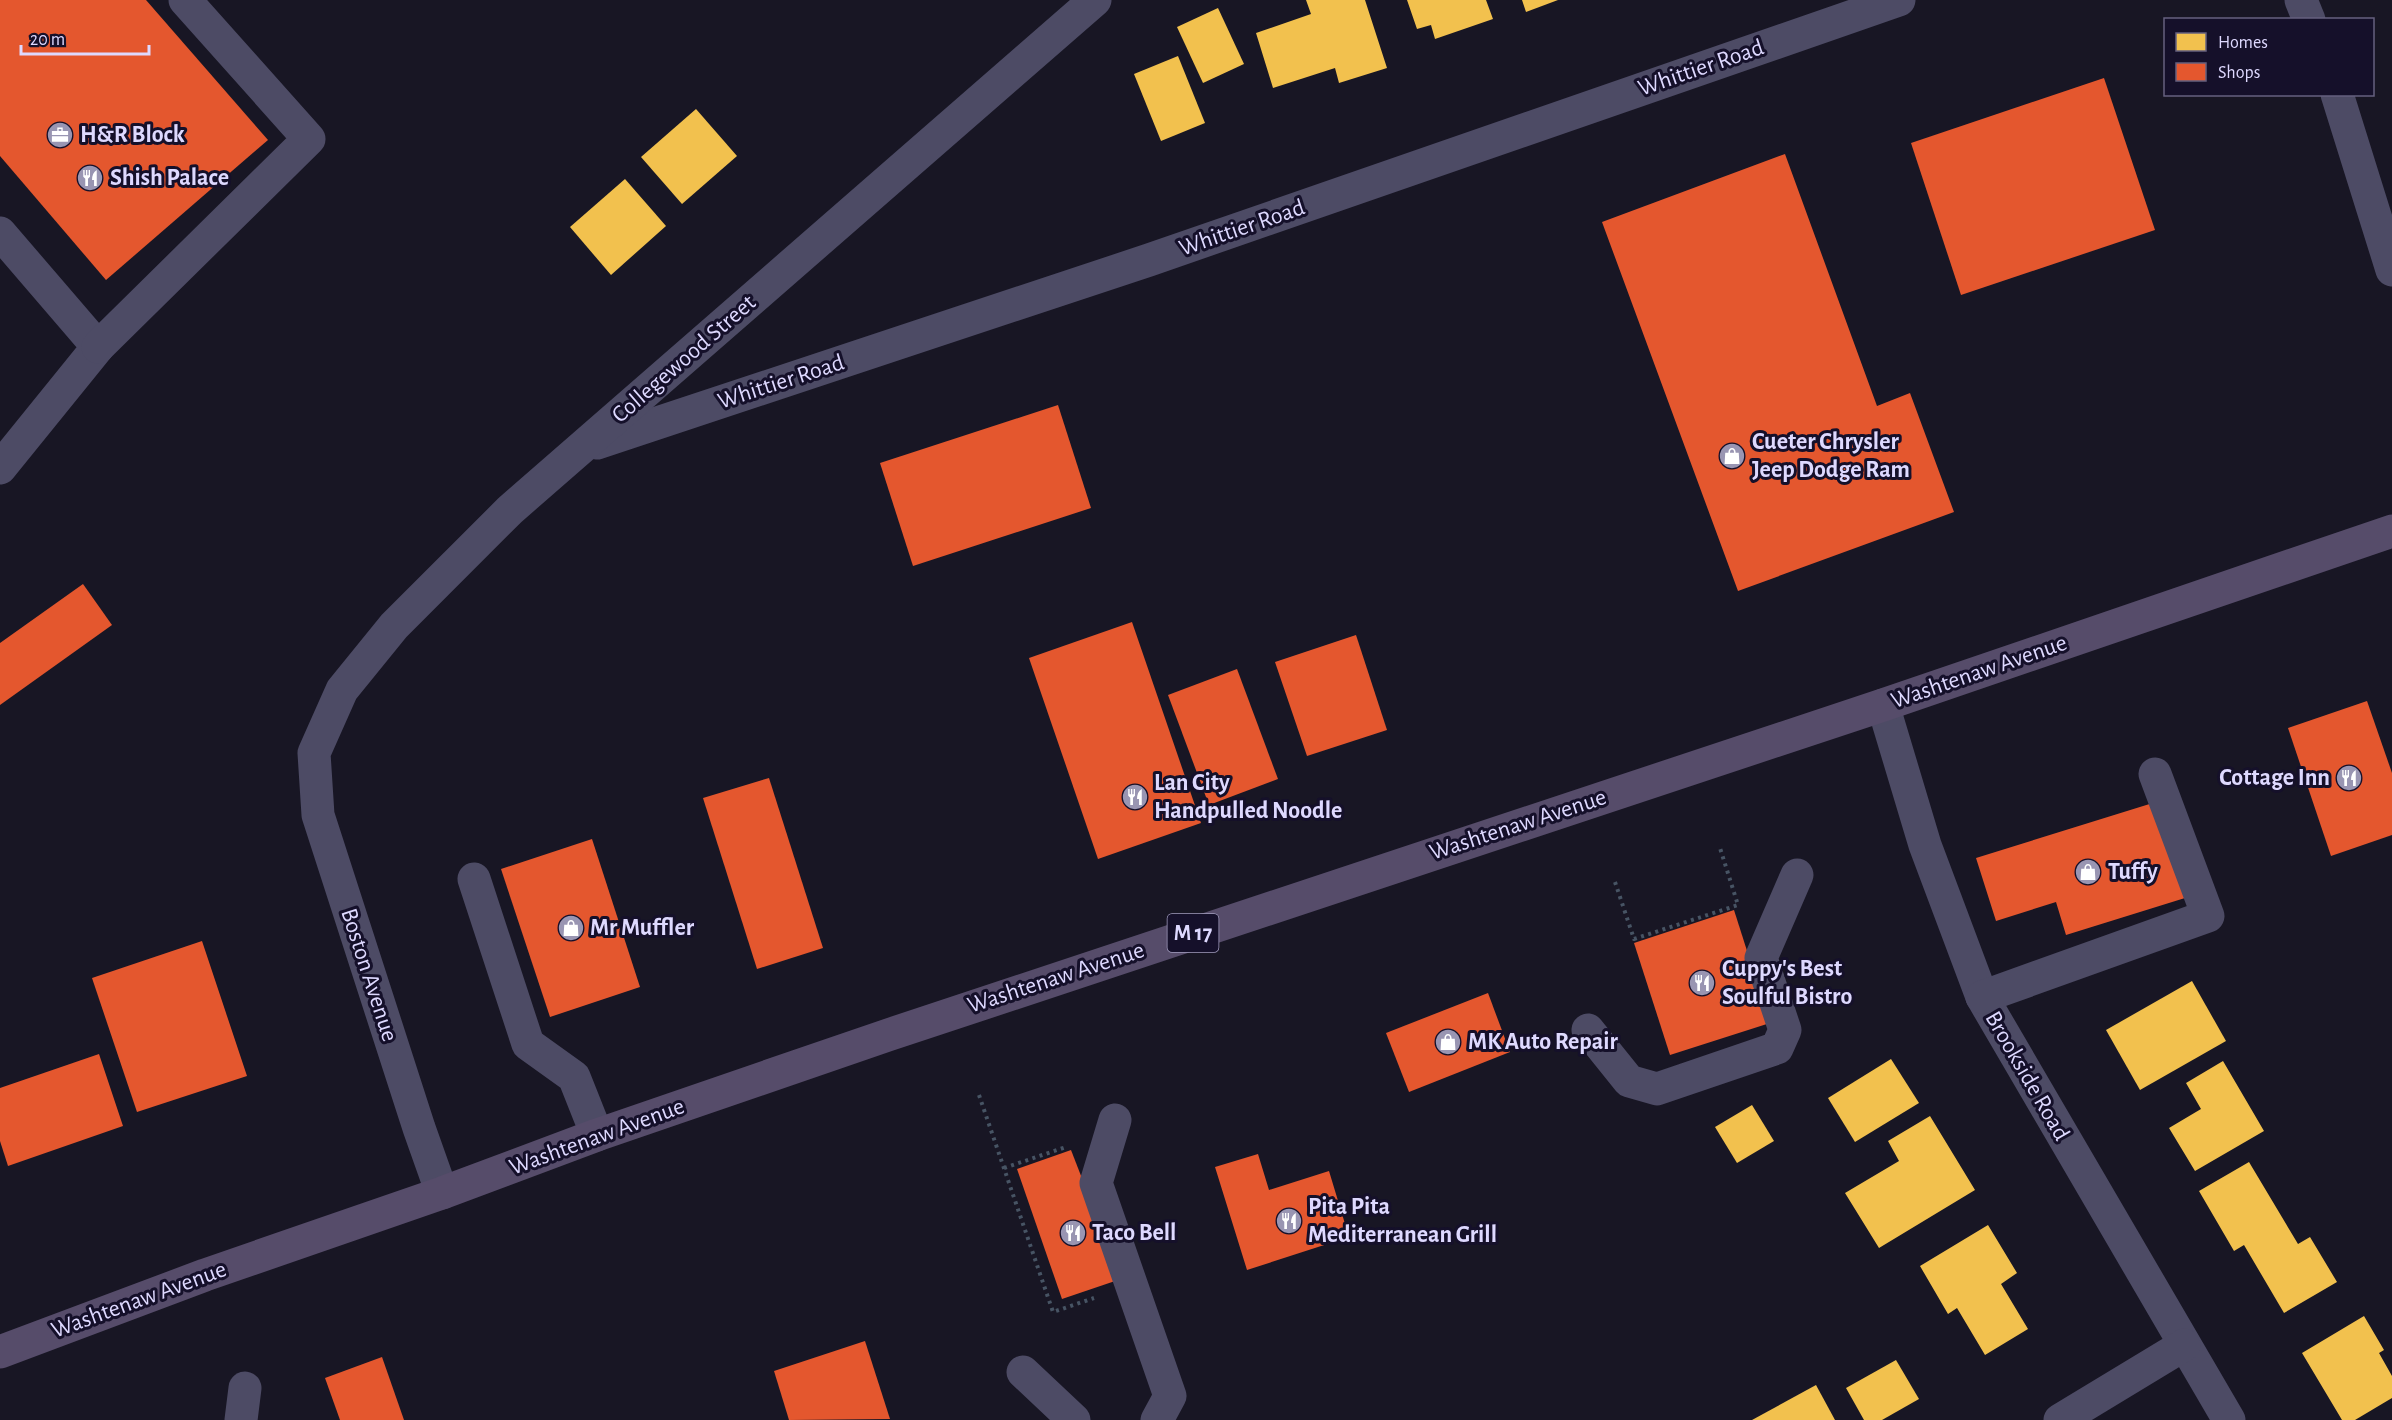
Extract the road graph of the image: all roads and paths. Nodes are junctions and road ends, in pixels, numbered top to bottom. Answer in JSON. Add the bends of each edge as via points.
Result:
{"nodes":[{"id":1,"x":186,"y":0,"type":"edge"},
{"id":2,"x":1095,"y":0,"type":"edge"},
{"id":3,"x":1899,"y":0,"type":"edge"},
{"id":4,"x":2301,"y":0,"type":"edge"},
{"id":5,"x":2308,"y":18,"type":"edge"},
{"id":6,"x":2338,"y":96,"type":"edge"},
{"id":7,"x":0,"y":233,"type":"edge"},
{"id":8,"x":2392,"y":270,"type":"edge"},
{"id":9,"x":98,"y":347,"type":"junction"},
{"id":10,"x":582,"y":448,"type":"junction"},
{"id":11,"x":0,"y":468,"type":"edge"},
{"id":12,"x":2392,"y":531,"type":"edge"},
{"id":13,"x":1883,"y":705,"type":"junction"},
{"id":14,"x":314,"y":753,"type":"joint"},
{"id":15,"x":2155,"y":774,"type":"dead end"},
{"id":16,"x":1719,"y":848,"type":"dead end"},
{"id":17,"x":1797,"y":876,"type":"dead end"},
{"id":18,"x":474,"y":879,"type":"dead end"},
{"id":19,"x":1615,"y":882,"type":"dead end"},
{"id":20,"x":1982,"y":997,"type":"junction"},
{"id":21,"x":1588,"y":1030,"type":"dead end"},
{"id":22,"x":979,"y":1095,"type":"dead end"},
{"id":23,"x":1115,"y":1120,"type":"dead end"},
{"id":24,"x":597,"y":1135,"type":"junction"},
{"id":25,"x":1069,"y":1147,"type":"dead end"},
{"id":26,"x":1004,"y":1168,"type":"junction"},
{"id":27,"x":442,"y":1193,"type":"junction"},
{"id":28,"x":1102,"y":1295,"type":"dead end"},
{"id":29,"x":2184,"y":1345,"type":"junction"},
{"id":30,"x":0,"y":1352,"type":"edge"},
{"id":31,"x":1023,"y":1372,"type":"dead end"},
{"id":32,"x":245,"y":1388,"type":"dead end"},
{"id":33,"x":241,"y":1420,"type":"edge"},
{"id":34,"x":1074,"y":1420,"type":"edge"},
{"id":35,"x":1157,"y":1420,"type":"edge"},
{"id":36,"x":2060,"y":1420,"type":"edge"},
{"id":37,"x":2229,"y":1420,"type":"edge"}],
"edges":[{"from":1,"to":9,"type":"street","via":[[309,139]]},
{"from":2,"to":10,"type":"street","name":"Collegewood Street"},
{"from":3,"to":10,"type":"street","name":"Whittier Road","via":[[1149,260]]},
{"from":4,"to":5,"type":"street"},
{"from":6,"to":8,"type":"street"},
{"from":7,"to":9,"type":"street"},
{"from":9,"to":11,"type":"street"},
{"from":10,"to":14,"type":"street","name":"Collegewood Street","via":[[510,510],[394,626],[342,690]]},
{"from":12,"to":13,"type":"main road","name":"Washtenaw Avenue","number":"M 17"},
{"from":13,"to":20,"type":"street","name":"Brookside Road","via":[[1925,845]]},
{"from":13,"to":24,"type":"main road","name":"Washtenaw Avenue","number":"M 17","via":[[1054,978]]},
{"from":14,"to":27,"type":"street","name":"Boston Avenue","via":[[318,815]]},
{"from":15,"to":20,"type":"street","via":[[2208,916]]},
{"from":16,"to":19,"type":"path","via":[[1738,904],[1634,939]]},
{"from":17,"to":21,"type":"street","via":[[1761,958],[1785,1030],[1777,1048],[1657,1089],[1629,1081]]},
{"from":18,"to":24,"type":"street","via":[[528,1044],[574,1077]]},
{"from":20,"to":29,"type":"street","name":"Brookside Road"},
{"from":22,"to":26,"type":"path"},
{"from":23,"to":35,"type":"street","via":[[1096,1183],[1170,1396]]},
{"from":24,"to":27,"type":"main road","name":"Washtenaw Avenue","number":"M 17"},
{"from":25,"to":26,"type":"path"},
{"from":26,"to":28,"type":"path","via":[[1053,1312]]},
{"from":27,"to":30,"type":"main road","name":"Washtenaw Avenue","number":"M 17","via":[[205,1275]]},
{"from":29,"to":36,"type":"street"},
{"from":29,"to":37,"type":"street","name":"Brookside Road"},
{"from":31,"to":34,"type":"street"},
{"from":32,"to":33,"type":"street"}]}
